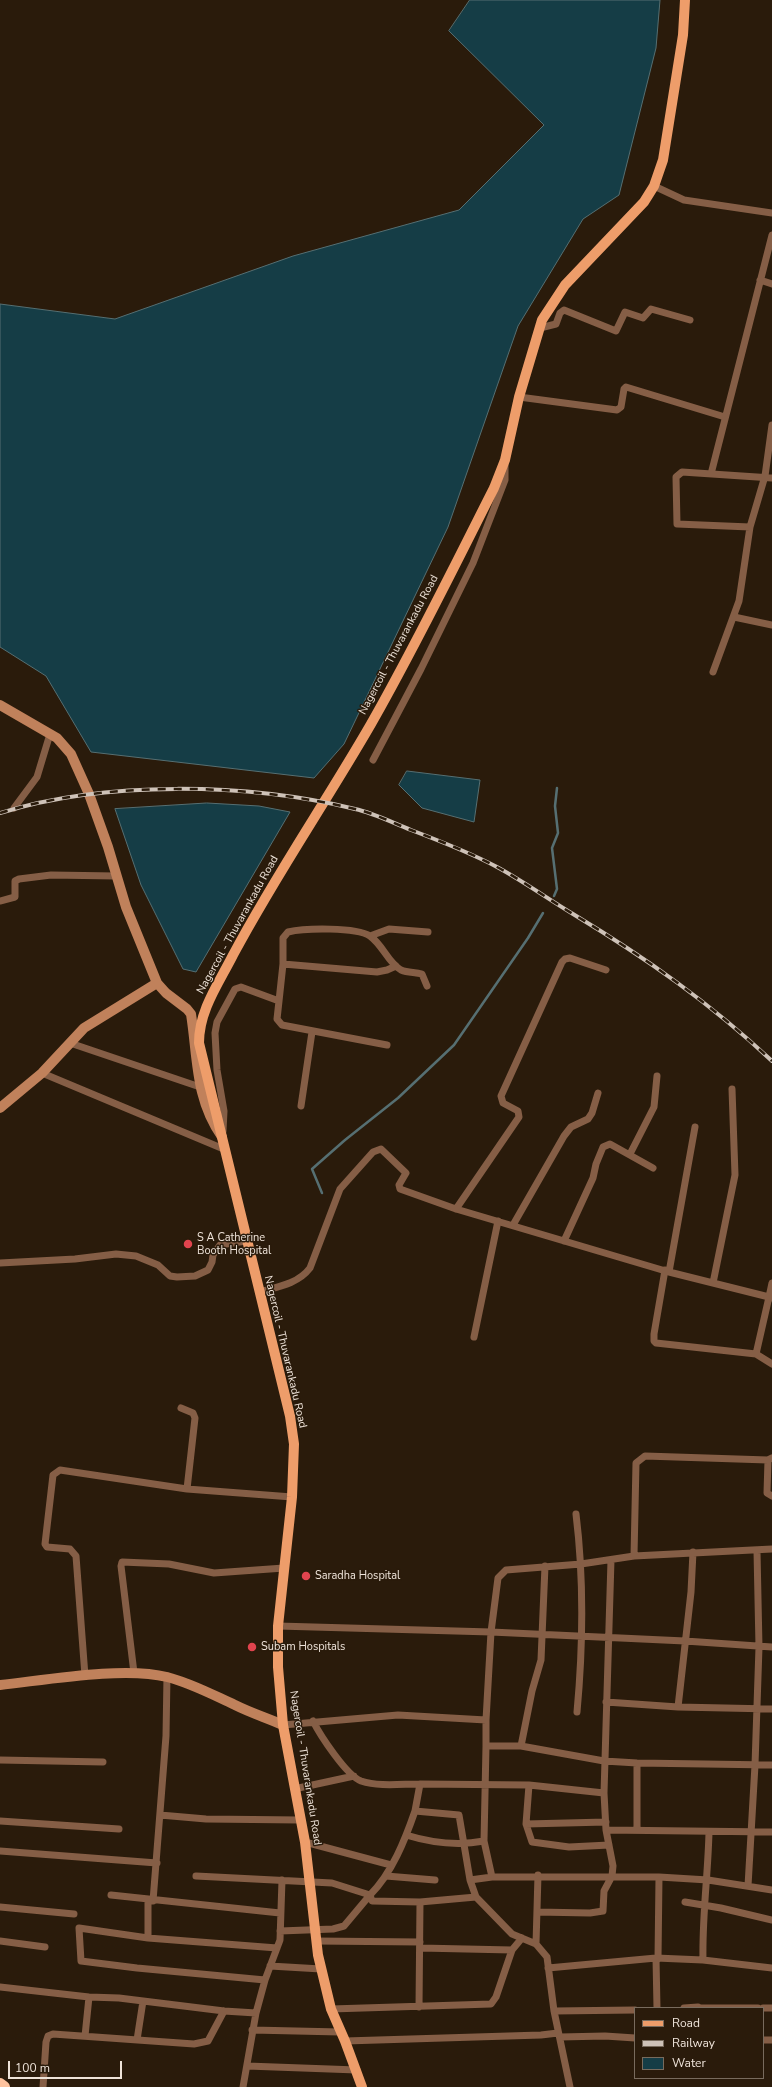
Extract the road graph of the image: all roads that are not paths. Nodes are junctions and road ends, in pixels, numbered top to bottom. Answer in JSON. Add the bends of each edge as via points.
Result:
{"nodes":[{"id":1,"x":685,"y":0,"type":"edge"},
{"id":2,"x":654,"y":186,"type":"junction"},
{"id":3,"x":772,"y":213,"type":"edge"},
{"id":4,"x":772,"y":235,"type":"edge"},
{"id":5,"x":760,"y":280,"type":"junction"},
{"id":6,"x":772,"y":284,"type":"edge"},
{"id":7,"x":690,"y":320,"type":"dead end"},
{"id":8,"x":540,"y":328,"type":"junction"},
{"id":9,"x":519,"y":397,"type":"junction"},
{"id":10,"x":725,"y":417,"type":"junction"},
{"id":11,"x":772,"y":425,"type":"edge"},
{"id":12,"x":504,"y":460,"type":"junction"},
{"id":13,"x":711,"y":474,"type":"junction"},
{"id":14,"x":768,"y":477,"type":"edge"},
{"id":15,"x":750,"y":527,"type":"junction"},
{"id":16,"x":734,"y":617,"type":"junction"},
{"id":17,"x":772,"y":625,"type":"edge"},
{"id":18,"x":713,"y":672,"type":"dead end"},
{"id":19,"x":0,"y":704,"type":"edge"},
{"id":20,"x":50,"y":734,"type":"junction"},
{"id":21,"x":373,"y":760,"type":"dead end"},
{"id":22,"x":14,"y":808,"type":"dead end"},
{"id":23,"x":116,"y":876,"type":"junction"},
{"id":24,"x":0,"y":901,"type":"edge"},
{"id":25,"x":428,"y":932,"type":"dead end"},
{"id":26,"x":370,"y":936,"type":"junction"},
{"id":27,"x":283,"y":964,"type":"junction"},
{"id":28,"x":396,"y":966,"type":"junction"},
{"id":29,"x":606,"y":970,"type":"dead end"},
{"id":30,"x":157,"y":983,"type":"junction"},
{"id":31,"x":426,"y":986,"type":"dead end"},
{"id":32,"x":279,"y":1001,"type":"junction"},
{"id":33,"x":312,"y":1032,"type":"junction"},
{"id":34,"x":70,"y":1043,"type":"junction"},
{"id":35,"x":387,"y":1045,"type":"dead end"},
{"id":36,"x":42,"y":1074,"type":"junction"},
{"id":37,"x":657,"y":1076,"type":"dead end"},
{"id":38,"x":200,"y":1087,"type":"junction"},
{"id":39,"x":732,"y":1089,"type":"dead end"},
{"id":40,"x":598,"y":1093,"type":"dead end"},
{"id":41,"x":301,"y":1106,"type":"dead end"},
{"id":42,"x":0,"y":1108,"type":"edge"},
{"id":43,"x":694,"y":1127,"type":"dead end"},
{"id":44,"x":223,"y":1138,"type":"junction"},
{"id":45,"x":226,"y":1150,"type":"junction"},
{"id":46,"x":630,"y":1154,"type":"junction"},
{"id":47,"x":653,"y":1168,"type":"dead end"},
{"id":48,"x":456,"y":1209,"type":"junction"},
{"id":49,"x":498,"y":1221,"type":"junction"},
{"id":50,"x":513,"y":1225,"type":"junction"},
{"id":51,"x":246,"y":1240,"type":"junction"},
{"id":52,"x":564,"y":1240,"type":"junction"},
{"id":53,"x":0,"y":1263,"type":"edge"},
{"id":54,"x":667,"y":1271,"type":"junction"},
{"id":55,"x":713,"y":1283,"type":"junction"},
{"id":56,"x":772,"y":1283,"type":"edge"},
{"id":57,"x":259,"y":1292,"type":"junction"},
{"id":58,"x":771,"y":1297,"type":"edge"},
{"id":59,"x":474,"y":1337,"type":"dead end"},
{"id":60,"x":756,"y":1354,"type":"junction"},
{"id":61,"x":772,"y":1364,"type":"edge"},
{"id":62,"x":181,"y":1408,"type":"dead end"},
{"id":63,"x":770,"y":1459,"type":"edge"},
{"id":64,"x":187,"y":1489,"type":"junction"},
{"id":65,"x":772,"y":1496,"type":"edge"},
{"id":66,"x":292,"y":1498,"type":"junction"},
{"id":67,"x":576,"y":1514,"type":"dead end"},
{"id":68,"x":772,"y":1549,"type":"edge"},
{"id":69,"x":757,"y":1551,"type":"junction"},
{"id":70,"x":692,"y":1552,"type":"junction"},
{"id":71,"x":634,"y":1556,"type":"junction"},
{"id":72,"x":611,"y":1560,"type":"junction"},
{"id":73,"x":581,"y":1564,"type":"junction"},
{"id":74,"x":545,"y":1566,"type":"junction"},
{"id":75,"x":284,"y":1568,"type":"junction"},
{"id":76,"x":278,"y":1626,"type":"junction"},
{"id":77,"x":491,"y":1632,"type":"junction"},
{"id":78,"x":543,"y":1634,"type":"junction"},
{"id":79,"x":581,"y":1636,"type":"junction"},
{"id":80,"x":609,"y":1637,"type":"junction"},
{"id":81,"x":685,"y":1641,"type":"junction"},
{"id":82,"x":759,"y":1646,"type":"junction"},
{"id":83,"x":772,"y":1647,"type":"edge"},
{"id":84,"x":134,"y":1673,"type":"junction"},
{"id":85,"x":85,"y":1676,"type":"junction"},
{"id":86,"x":167,"y":1676,"type":"junction"},
{"id":87,"x":0,"y":1685,"type":"edge"},
{"id":88,"x":606,"y":1702,"type":"junction"},
{"id":89,"x":678,"y":1707,"type":"junction"},
{"id":90,"x":756,"y":1709,"type":"junction"},
{"id":91,"x":772,"y":1709,"type":"edge"},
{"id":92,"x":577,"y":1712,"type":"dead end"},
{"id":93,"x":486,"y":1720,"type":"junction"},
{"id":94,"x":313,"y":1721,"type":"junction"},
{"id":95,"x":283,"y":1725,"type":"junction"},
{"id":96,"x":486,"y":1746,"type":"junction"},
{"id":97,"x":521,"y":1746,"type":"junction"},
{"id":98,"x":0,"y":1760,"type":"edge"},
{"id":99,"x":604,"y":1761,"type":"junction"},
{"id":100,"x":102,"y":1762,"type":"dead end"},
{"id":101,"x":637,"y":1763,"type":"junction"},
{"id":102,"x":755,"y":1765,"type":"junction"},
{"id":103,"x":772,"y":1765,"type":"edge"},
{"id":104,"x":354,"y":1776,"type":"junction"},
{"id":105,"x":420,"y":1784,"type":"junction"},
{"id":106,"x":487,"y":1784,"type":"junction"},
{"id":107,"x":529,"y":1785,"type":"junction"},
{"id":108,"x":294,"y":1789,"type":"junction"},
{"id":109,"x":604,"y":1794,"type":"junction"},
{"id":110,"x":414,"y":1811,"type":"junction"},
{"id":111,"x":160,"y":1815,"type":"junction"},
{"id":112,"x":299,"y":1820,"type":"junction"},
{"id":113,"x":0,"y":1821,"type":"edge"},
{"id":114,"x":606,"y":1822,"type":"junction"},
{"id":115,"x":526,"y":1824,"type":"junction"},
{"id":116,"x":119,"y":1829,"type":"dead end"},
{"id":117,"x":637,"y":1829,"type":"junction"},
{"id":118,"x":606,"y":1830,"type":"junction"},
{"id":119,"x":709,"y":1832,"type":"junction"},
{"id":120,"x":751,"y":1832,"type":"junction"},
{"id":121,"x":772,"y":1832,"type":"edge"},
{"id":122,"x":406,"y":1836,"type":"junction"},
{"id":123,"x":484,"y":1840,"type":"junction"},
{"id":124,"x":305,"y":1842,"type":"junction"},
{"id":125,"x":464,"y":1844,"type":"junction"},
{"id":126,"x":610,"y":1845,"type":"junction"},
{"id":127,"x":0,"y":1852,"type":"edge"},
{"id":128,"x":157,"y":1863,"type":"junction"},
{"id":129,"x":391,"y":1865,"type":"junction"},
{"id":130,"x":538,"y":1875,"type":"junction"},
{"id":131,"x":196,"y":1876,"type":"dead end"},
{"id":132,"x":386,"y":1876,"type":"junction"},
{"id":133,"x":612,"y":1876,"type":"junction"},
{"id":134,"x":492,"y":1877,"type":"junction"},
{"id":135,"x":659,"y":1877,"type":"junction"},
{"id":136,"x":282,"y":1880,"type":"junction"},
{"id":137,"x":435,"y":1880,"type":"dead end"},
{"id":138,"x":470,"y":1880,"type":"junction"},
{"id":139,"x":708,"y":1880,"type":"junction"},
{"id":140,"x":309,"y":1882,"type":"junction"},
{"id":141,"x":748,"y":1886,"type":"junction"},
{"id":142,"x":772,"y":1890,"type":"edge"},
{"id":143,"x":111,"y":1895,"type":"dead end"},
{"id":144,"x":370,"y":1895,"type":"junction"},
{"id":145,"x":476,"y":1897,"type":"junction"},
{"id":146,"x":150,"y":1900,"type":"junction"},
{"id":147,"x":420,"y":1902,"type":"junction"},
{"id":148,"x":685,"y":1902,"type":"dead end"},
{"id":149,"x":705,"y":1905,"type":"junction"},
{"id":150,"x":0,"y":1907,"type":"edge"},
{"id":151,"x":537,"y":1912,"type":"junction"},
{"id":152,"x":280,"y":1913,"type":"junction"},
{"id":153,"x":74,"y":1914,"type":"dead end"},
{"id":154,"x":772,"y":1920,"type":"edge"},
{"id":155,"x":314,"y":1929,"type":"junction"},
{"id":156,"x":280,"y":1931,"type":"junction"},
{"id":157,"x":148,"y":1938,"type":"junction"},
{"id":158,"x":522,"y":1938,"type":"junction"},
{"id":159,"x":0,"y":1941,"type":"edge"},
{"id":160,"x":316,"y":1941,"type":"junction"},
{"id":161,"x":536,"y":1944,"type":"junction"},
{"id":162,"x":420,"y":1945,"type":"junction"},
{"id":163,"x":45,"y":1948,"type":"dead end"},
{"id":164,"x":277,"y":1948,"type":"junction"},
{"id":165,"x":512,"y":1950,"type":"junction"},
{"id":166,"x":657,"y":1958,"type":"junction"},
{"id":167,"x":702,"y":1960,"type":"junction"},
{"id":168,"x":270,"y":1966,"type":"junction"},
{"id":169,"x":548,"y":1968,"type":"junction"},
{"id":170,"x":772,"y":1968,"type":"edge"},
{"id":171,"x":321,"y":1969,"type":"junction"},
{"id":172,"x":265,"y":1980,"type":"junction"},
{"id":173,"x":0,"y":1987,"type":"edge"},
{"id":174,"x":89,"y":1998,"type":"junction"},
{"id":175,"x":143,"y":2001,"type":"junction"},
{"id":176,"x":418,"y":2007,"type":"junction"},
{"id":177,"x":657,"y":2007,"type":"edge"},
{"id":178,"x":331,"y":2009,"type":"junction"},
{"id":179,"x":634,"y":2010,"type":"edge"},
{"id":180,"x":224,"y":2011,"type":"junction"},
{"id":181,"x":554,"y":2011,"type":"junction"},
{"id":182,"x":256,"y":2013,"type":"junction"},
{"id":183,"x":252,"y":2030,"type":"junction"},
{"id":184,"x":559,"y":2035,"type":"junction"},
{"id":185,"x":84,"y":2036,"type":"junction"},
{"id":186,"x":343,"y":2036,"type":"junction"},
{"id":187,"x":634,"y":2038,"type":"edge"},
{"id":188,"x":137,"y":2040,"type":"junction"},
{"id":189,"x":247,"y":2066,"type":"junction"},
{"id":190,"x":357,"y":2070,"type":"junction"},
{"id":191,"x":0,"y":2084,"type":"edge"},
{"id":192,"x":4,"y":2087,"type":"edge"},
{"id":193,"x":43,"y":2087,"type":"edge"},
{"id":194,"x":243,"y":2087,"type":"edge"},
{"id":195,"x":362,"y":2087,"type":"edge"},
{"id":196,"x":570,"y":2087,"type":"edge"}],
"edges":[{"from":1,"to":2,"type":"main road","name":"Nagercoil - Thuvarankadu Road","via":[[683,35],[663,160]]},
{"from":2,"to":3,"type":"street","via":[[684,200]]},
{"from":2,"to":8,"type":"main road","name":"Nagercoil - Thuvarankadu Road","via":[[644,202],[565,285],[542,320]]},
{"from":4,"to":5,"type":"street"},
{"from":5,"to":6,"type":"street"},
{"from":5,"to":10,"type":"street"},
{"from":7,"to":8,"type":"street","via":[[651,309],[643,318],[625,312],[616,331],[564,310],[556,324]]},
{"from":8,"to":9,"type":"main road","name":"Nagercoil - Thuvarankadu Road"},
{"from":9,"to":10,"type":"street","via":[[617,410],[621,407],[626,387]]},
{"from":9,"to":12,"type":"main road","name":"Nagercoil - Thuvarankadu Road"},
{"from":10,"to":13,"type":"street"},
{"from":11,"to":14,"type":"street"},
{"from":12,"to":21,"type":"street","via":[[505,480],[474,563]]},
{"from":12,"to":44,"type":"main road","name":"Nagercoil - Thuvarankadu Road","via":[[494,488],[410,655],[254,915],[204,1011],[199,1043]]},
{"from":13,"to":14,"type":"street"},
{"from":13,"to":15,"type":"street","via":[[682,472],[677,475],[677,524]]},
{"from":14,"to":15,"type":"street"},
{"from":15,"to":16,"type":"street","via":[[739,601]]},
{"from":16,"to":17,"type":"street"},
{"from":16,"to":18,"type":"street"},
{"from":19,"to":20,"type":"street"},
{"from":20,"to":22,"type":"street","via":[[37,778]]},
{"from":20,"to":23,"type":"street","via":[[71,754],[89,794]]},
{"from":23,"to":24,"type":"street","via":[[51,875],[19,879],[14,881],[15,897]]},
{"from":23,"to":30,"type":"street"},
{"from":25,"to":26,"type":"street","via":[[389,929]]},
{"from":26,"to":27,"type":"street","via":[[338,929],[288,932],[283,938]]},
{"from":26,"to":28,"type":"street"},
{"from":27,"to":28,"type":"street","via":[[377,972]]},
{"from":27,"to":32,"type":"street"},
{"from":28,"to":31,"type":"street","via":[[403,971],[422,974]]},
{"from":29,"to":48,"type":"street","via":[[570,958],[562,962],[501,1096],[503,1103],[518,1111],[519,1117]]},
{"from":30,"to":34,"type":"street","via":[[84,1028]]},
{"from":30,"to":38,"type":"street","via":[[191,1014]]},
{"from":32,"to":33,"type":"street","via":[[279,1024]]},
{"from":32,"to":44,"type":"street","via":[[237,987],[217,1022],[215,1045],[224,1111]]},
{"from":33,"to":35,"type":"street"},
{"from":33,"to":41,"type":"street"},
{"from":34,"to":36,"type":"street"},
{"from":34,"to":38,"type":"street"},
{"from":36,"to":42,"type":"street"},
{"from":36,"to":45,"type":"street"},
{"from":37,"to":46,"type":"street","via":[[654,1107]]},
{"from":38,"to":44,"type":"street","via":[[208,1115]]},
{"from":39,"to":55,"type":"street","via":[[735,1174]]},
{"from":40,"to":50,"type":"street","via":[[588,1120],[571,1127],[564,1136]]},
{"from":43,"to":54,"type":"street"},
{"from":44,"to":45,"type":"main road","name":"Nagercoil - Thuvarankadu Road"},
{"from":45,"to":51,"type":"main road","name":"Nagercoil - Thuvarankadu Road"},
{"from":46,"to":47,"type":"street"},
{"from":46,"to":52,"type":"street","via":[[610,1144],[603,1147],[593,1178]]},
{"from":48,"to":49,"type":"street"},
{"from":48,"to":57,"type":"street","via":[[400,1189],[399,1185],[406,1173],[383,1150],[377,1149],[340,1189],[306,1275],[300,1280]]},
{"from":49,"to":50,"type":"street"},
{"from":49,"to":59,"type":"street"},
{"from":50,"to":52,"type":"street"},
{"from":51,"to":53,"type":"street","via":[[220,1245],[208,1270],[195,1276],[177,1278],[170,1276],[158,1265],[136,1256],[116,1254]]},
{"from":51,"to":57,"type":"main road","name":"Nagercoil - Thuvarankadu Road"},
{"from":52,"to":54,"type":"street"},
{"from":54,"to":55,"type":"street"},
{"from":54,"to":60,"type":"street","via":[[654,1341],[658,1344]]},
{"from":55,"to":58,"type":"street"},
{"from":56,"to":58,"type":"street"},
{"from":57,"to":66,"type":"main road","name":"Nagercoil - Thuvarankadu Road","via":[[290,1416],[294,1444]]},
{"from":58,"to":60,"type":"street"},
{"from":60,"to":61,"type":"street"},
{"from":62,"to":64,"type":"street","via":[[194,1413],[195,1418]]},
{"from":63,"to":65,"type":"street","via":[[767,1493]]},
{"from":63,"to":71,"type":"street","via":[[645,1456],[639,1459],[636,1463]]},
{"from":64,"to":66,"type":"street"},
{"from":64,"to":85,"type":"street","via":[[60,1470],[53,1475],[45,1544],[47,1547],[70,1549],[76,1556]]},
{"from":66,"to":75,"type":"main road","name":"Nagercoil - Thuvarankadu Road"},
{"from":67,"to":73,"type":"street"},
{"from":68,"to":69,"type":"street"},
{"from":69,"to":70,"type":"street"},
{"from":69,"to":82,"type":"street"},
{"from":70,"to":71,"type":"street"},
{"from":70,"to":81,"type":"street","via":[[691,1592]]},
{"from":71,"to":72,"type":"street"},
{"from":72,"to":73,"type":"street"},
{"from":72,"to":80,"type":"street"},
{"from":73,"to":74,"type":"street"},
{"from":73,"to":79,"type":"street"},
{"from":74,"to":77,"type":"street","via":[[506,1570],[501,1573],[498,1578]]},
{"from":74,"to":78,"type":"street"},
{"from":75,"to":76,"type":"main road","name":"Nagercoil - Thuvarankadu Road"},
{"from":75,"to":84,"type":"street","via":[[214,1573],[169,1564],[122,1562]]},
{"from":76,"to":77,"type":"street"},
{"from":76,"to":95,"type":"main road","name":"Nagercoil - Thuvarankadu Road","via":[[278,1667]]},
{"from":77,"to":78,"type":"street"},
{"from":77,"to":93,"type":"street"},
{"from":78,"to":79,"type":"street"},
{"from":78,"to":97,"type":"street","via":[[541,1660]]},
{"from":79,"to":80,"type":"street"},
{"from":79,"to":92,"type":"street"},
{"from":80,"to":81,"type":"street"},
{"from":80,"to":88,"type":"street"},
{"from":81,"to":82,"type":"street"},
{"from":81,"to":89,"type":"street"},
{"from":82,"to":83,"type":"street"},
{"from":82,"to":90,"type":"street"},
{"from":84,"to":85,"type":"street"},
{"from":84,"to":86,"type":"street"},
{"from":85,"to":87,"type":"street"},
{"from":86,"to":95,"type":"street"},
{"from":86,"to":111,"type":"street","via":[[166,1736]]},
{"from":88,"to":89,"type":"street"},
{"from":88,"to":99,"type":"street"},
{"from":89,"to":90,"type":"street"},
{"from":90,"to":91,"type":"street"},
{"from":90,"to":102,"type":"street"},
{"from":93,"to":94,"type":"street","via":[[398,1715]]},
{"from":93,"to":96,"type":"street"},
{"from":94,"to":95,"type":"street"},
{"from":94,"to":104,"type":"street","via":[[323,1740]]},
{"from":95,"to":108,"type":"main road","name":"Nagercoil - Thuvarankadu Road"},
{"from":96,"to":97,"type":"street"},
{"from":96,"to":106,"type":"street"},
{"from":97,"to":99,"type":"street"},
{"from":98,"to":100,"type":"street"},
{"from":99,"to":101,"type":"street"},
{"from":99,"to":109,"type":"street"},
{"from":101,"to":102,"type":"street"},
{"from":101,"to":117,"type":"street"},
{"from":102,"to":103,"type":"street"},
{"from":102,"to":120,"type":"street"},
{"from":104,"to":105,"type":"street","via":[[362,1781],[377,1784]]},
{"from":104,"to":108,"type":"street"},
{"from":105,"to":106,"type":"street"},
{"from":105,"to":110,"type":"street"},
{"from":106,"to":107,"type":"street"},
{"from":106,"to":123,"type":"street"},
{"from":107,"to":109,"type":"street"},
{"from":107,"to":115,"type":"street"},
{"from":108,"to":112,"type":"main road","name":"Nagercoil - Thuvarankadu Road"},
{"from":109,"to":114,"type":"street"},
{"from":110,"to":122,"type":"street"},
{"from":110,"to":125,"type":"street","via":[[459,1815]]},
{"from":111,"to":112,"type":"street","via":[[206,1819]]},
{"from":111,"to":128,"type":"street"},
{"from":112,"to":124,"type":"main road","name":"Nagercoil - Thuvarankadu Road"},
{"from":113,"to":116,"type":"street"},
{"from":114,"to":115,"type":"street"},
{"from":114,"to":118,"type":"street"},
{"from":115,"to":126,"type":"street","via":[[528,1835],[535,1843],[569,1847]]},
{"from":117,"to":118,"type":"street"},
{"from":117,"to":119,"type":"street"},
{"from":118,"to":126,"type":"street"},
{"from":119,"to":120,"type":"street"},
{"from":119,"to":139,"type":"street"},
{"from":120,"to":121,"type":"street"},
{"from":120,"to":141,"type":"street"},
{"from":122,"to":125,"type":"street"},
{"from":122,"to":129,"type":"street"},
{"from":123,"to":125,"type":"street"},
{"from":123,"to":134,"type":"street"},
{"from":124,"to":129,"type":"street"},
{"from":124,"to":140,"type":"main road","name":"Nagercoil - Thuvarankadu Road"},
{"from":125,"to":138,"type":"street"},
{"from":126,"to":133,"type":"street"},
{"from":127,"to":128,"type":"street"},
{"from":128,"to":146,"type":"street"},
{"from":129,"to":132,"type":"street"},
{"from":130,"to":133,"type":"street"},
{"from":130,"to":134,"type":"street"},
{"from":130,"to":151,"type":"street"},
{"from":131,"to":136,"type":"street"},
{"from":132,"to":137,"type":"street"},
{"from":132,"to":144,"type":"street"},
{"from":133,"to":135,"type":"street"},
{"from":133,"to":151,"type":"street","via":[[604,1890],[602,1912]]},
{"from":134,"to":138,"type":"street"},
{"from":135,"to":139,"type":"street"},
{"from":135,"to":166,"type":"street"},
{"from":136,"to":140,"type":"street"},
{"from":136,"to":152,"type":"street"},
{"from":138,"to":145,"type":"street"},
{"from":139,"to":141,"type":"street"},
{"from":139,"to":149,"type":"street"},
{"from":140,"to":144,"type":"street","via":[[332,1883]]},
{"from":140,"to":155,"type":"main road","name":"Nagercoil - Thuvarankadu Road"},
{"from":141,"to":142,"type":"street"},
{"from":143,"to":146,"type":"street"},
{"from":144,"to":147,"type":"street","via":[[374,1902]]},
{"from":144,"to":155,"type":"street","via":[[344,1926],[333,1930]]},
{"from":145,"to":147,"type":"street"},
{"from":145,"to":158,"type":"street","via":[[512,1934]]},
{"from":146,"to":152,"type":"street"},
{"from":146,"to":157,"type":"street"},
{"from":147,"to":162,"type":"street"},
{"from":148,"to":149,"type":"street"},
{"from":149,"to":154,"type":"street"},
{"from":149,"to":167,"type":"street"},
{"from":150,"to":153,"type":"street"},
{"from":151,"to":161,"type":"street"},
{"from":152,"to":156,"type":"street"},
{"from":155,"to":156,"type":"street"},
{"from":155,"to":160,"type":"main road","name":"Nagercoil - Thuvarankadu Road"},
{"from":156,"to":164,"type":"street"},
{"from":157,"to":164,"type":"street"},
{"from":157,"to":172,"type":"street","via":[[79,1928],[81,1960]]},
{"from":158,"to":161,"type":"street"},
{"from":158,"to":165,"type":"street"},
{"from":159,"to":163,"type":"street"},
{"from":160,"to":162,"type":"street"},
{"from":160,"to":171,"type":"main road","name":"Nagercoil - Thuvarankadu Road"},
{"from":161,"to":169,"type":"street","via":[[547,1956]]},
{"from":162,"to":165,"type":"street"},
{"from":162,"to":176,"type":"street"},
{"from":164,"to":168,"type":"street"},
{"from":165,"to":176,"type":"street","via":[[496,1997],[491,2004]]},
{"from":166,"to":167,"type":"street"},
{"from":166,"to":169,"type":"street"},
{"from":166,"to":177,"type":"street"},
{"from":167,"to":170,"type":"street"},
{"from":168,"to":171,"type":"street"},
{"from":168,"to":172,"type":"street"},
{"from":169,"to":181,"type":"street"},
{"from":171,"to":178,"type":"main road","name":"Nagercoil - Thuvarankadu Road"},
{"from":172,"to":182,"type":"street"},
{"from":173,"to":174,"type":"street"},
{"from":174,"to":175,"type":"street"},
{"from":174,"to":185,"type":"street"},
{"from":175,"to":180,"type":"street"},
{"from":175,"to":188,"type":"street"},
{"from":176,"to":178,"type":"street"},
{"from":178,"to":186,"type":"main road","name":"Nagercoil - Thuvarankadu Road"},
{"from":179,"to":181,"type":"street"},
{"from":180,"to":182,"type":"street"},
{"from":180,"to":188,"type":"street","via":[[208,2042],[194,2044]]},
{"from":181,"to":184,"type":"street"},
{"from":182,"to":183,"type":"street"},
{"from":183,"to":186,"type":"street"},
{"from":183,"to":189,"type":"street"},
{"from":184,"to":186,"type":"street"},
{"from":184,"to":187,"type":"street"},
{"from":184,"to":196,"type":"street"},
{"from":185,"to":188,"type":"street"},
{"from":185,"to":193,"type":"street","via":[[48,2036]]},
{"from":186,"to":190,"type":"main road","name":"Nagercoil - Thuvarankadu Road"},
{"from":189,"to":190,"type":"street"},
{"from":189,"to":194,"type":"street"},
{"from":190,"to":195,"type":"main road","name":"Nagercoil - Thuvarankadu Road"},
{"from":191,"to":192,"type":"highway"}]}
